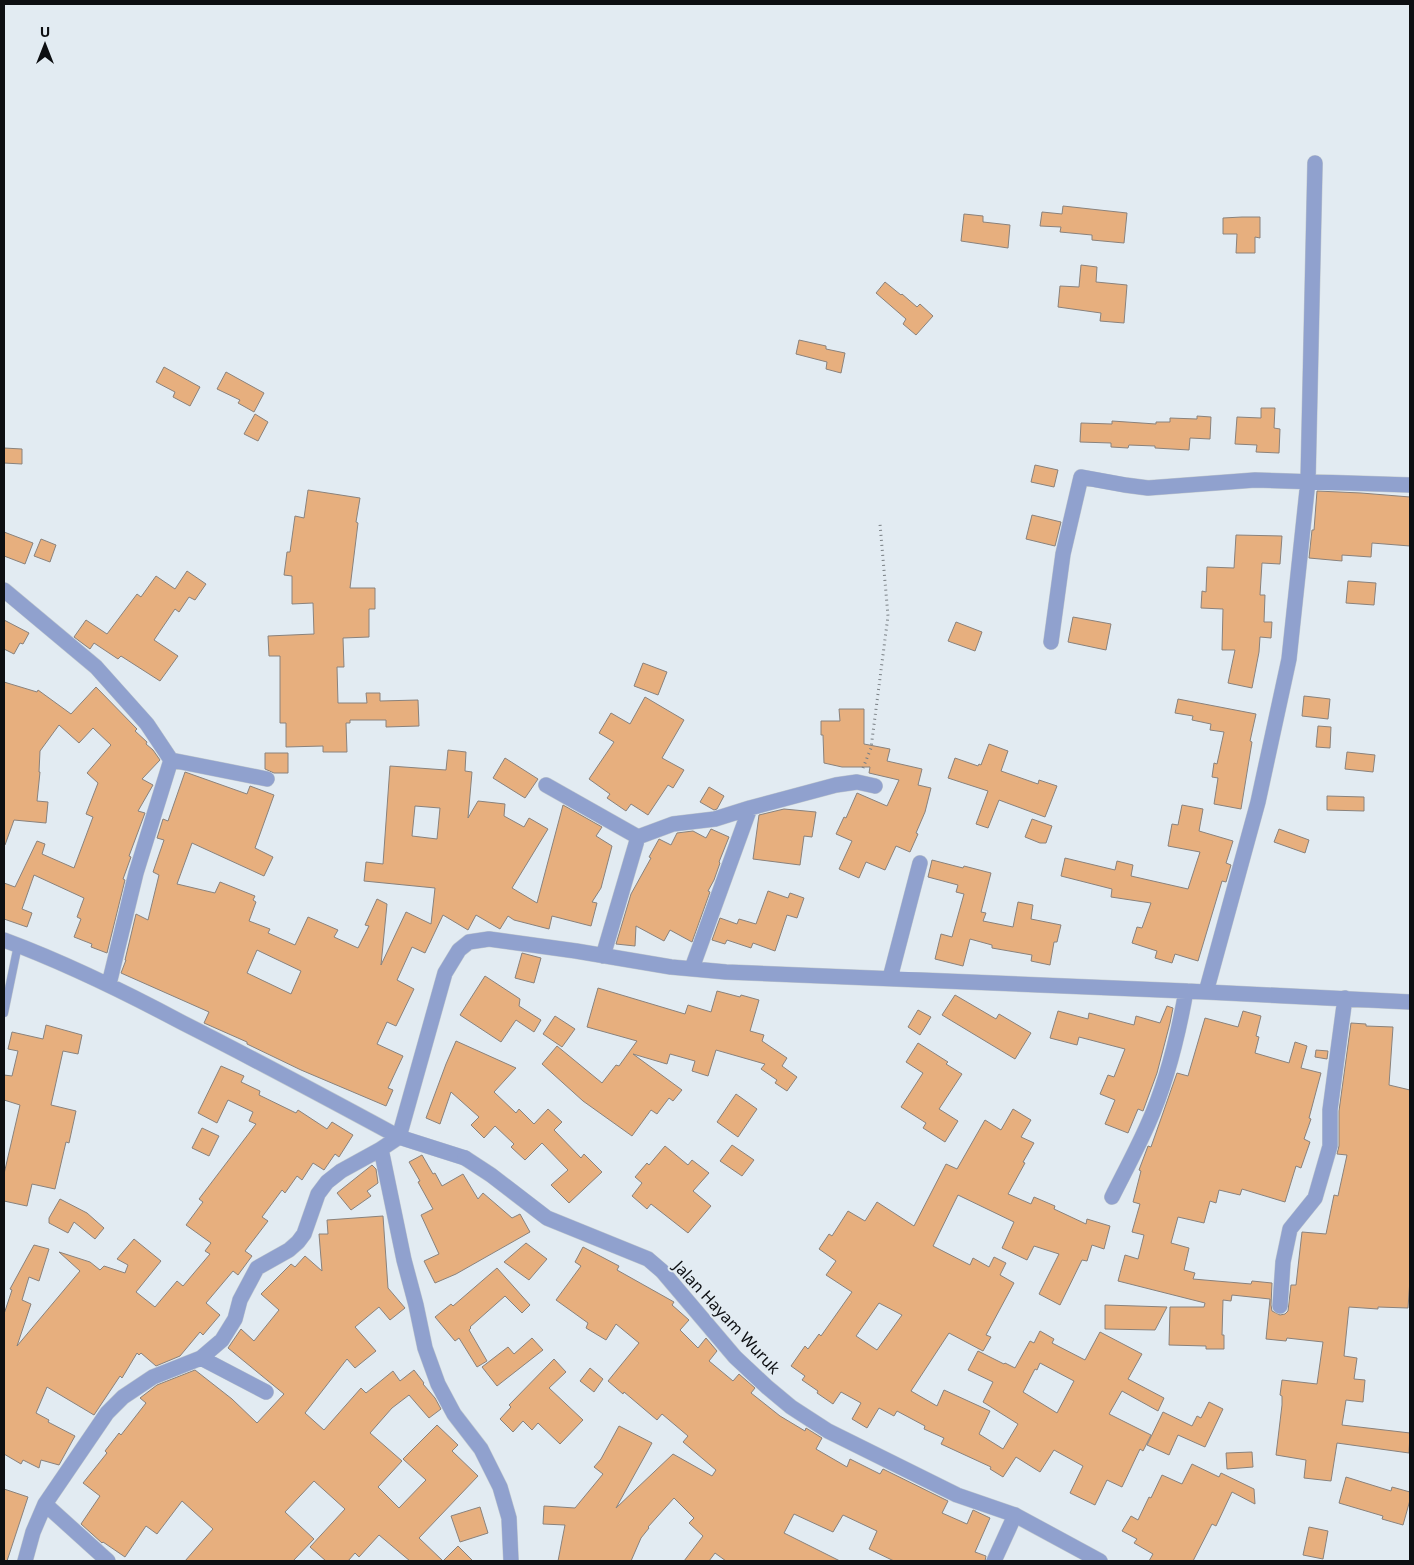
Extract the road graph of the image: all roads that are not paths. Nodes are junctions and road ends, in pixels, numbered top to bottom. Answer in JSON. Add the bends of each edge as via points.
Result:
{"nodes":[{"id":1,"x":1315,"y":163,"type":"dead end"},
{"id":2,"x":1308,"y":481,"type":"junction"},
{"id":3,"x":1410,"y":485,"type":"edge"},
{"id":4,"x":4,"y":590,"type":"edge"},
{"id":5,"x":1050,"y":642,"type":"dead end"},
{"id":6,"x":171,"y":760,"type":"junction"},
{"id":7,"x":267,"y":779,"type":"dead end"},
{"id":8,"x":546,"y":784,"type":"dead end"},
{"id":9,"x":875,"y":786,"type":"dead end"},
{"id":10,"x":750,"y":808,"type":"junction"},
{"id":11,"x":638,"y":837,"type":"junction"},
{"id":12,"x":920,"y":863,"type":"dead end"},
{"id":13,"x":4,"y":940,"type":"edge"},
{"id":14,"x":18,"y":945,"type":"junction"},
{"id":15,"x":603,"y":956,"type":"junction"},
{"id":16,"x":692,"y":968,"type":"junction"},
{"id":17,"x":890,"y":978,"type":"junction"},
{"id":18,"x":109,"y":984,"type":"junction"},
{"id":19,"x":1186,"y":991,"type":"junction"},
{"id":20,"x":1206,"y":992,"type":"junction"},
{"id":21,"x":1345,"y":998,"type":"junction"},
{"id":22,"x":1410,"y":1002,"type":"edge"},
{"id":23,"x":4,"y":1013,"type":"edge"},
{"id":24,"x":399,"y":1137,"type":"junction"},
{"id":25,"x":382,"y":1149,"type":"junction"},
{"id":26,"x":1112,"y":1197,"type":"dead end"},
{"id":27,"x":1280,"y":1306,"type":"dead end"},
{"id":28,"x":201,"y":1358,"type":"junction"},
{"id":29,"x":266,"y":1392,"type":"dead end"},
{"id":30,"x":45,"y":1504,"type":"junction"},
{"id":31,"x":1015,"y":1514,"type":"junction"},
{"id":32,"x":24,"y":1561,"type":"edge"},
{"id":33,"x":108,"y":1561,"type":"edge"},
{"id":34,"x":511,"y":1561,"type":"edge"},
{"id":35,"x":994,"y":1561,"type":"edge"},
{"id":36,"x":1100,"y":1561,"type":"edge"}],
"edges":[{"from":1,"to":2,"type":"street"},
{"from":2,"to":3,"type":"street"},
{"from":2,"to":5,"type":"street","via":[[1255,480],[1148,488],[1081,477]]},
{"from":2,"to":20,"type":"street","via":[[1289,659],[1258,802]]},
{"from":4,"to":6,"type":"street","via":[[96,667],[147,724]]},
{"from":6,"to":7,"type":"street"},
{"from":6,"to":18,"type":"street","via":[[136,873]]},
{"from":8,"to":11,"type":"street"},
{"from":9,"to":10,"type":"street","via":[[857,782],[836,785]]},
{"from":10,"to":11,"type":"street","via":[[716,818],[674,824]]},
{"from":10,"to":16,"type":"street"},
{"from":11,"to":15,"type":"street"},
{"from":12,"to":17,"type":"street"},
{"from":13,"to":14,"type":"street","name":"Jalan Hayam Wuruk"},
{"from":14,"to":18,"type":"street","name":"Jalan Hayam Wuruk"},
{"from":14,"to":23,"type":"lane"},
{"from":15,"to":16,"type":"street"},
{"from":15,"to":24,"type":"street","via":[[489,939],[470,942],[459,950],[445,973]]},
{"from":16,"to":17,"type":"street"},
{"from":17,"to":19,"type":"street"},
{"from":18,"to":24,"type":"street","name":"Jalan Hayam Wuruk"},
{"from":19,"to":20,"type":"street"},
{"from":19,"to":26,"type":"street","via":[[1164,1080],[1149,1123]]},
{"from":20,"to":21,"type":"street"},
{"from":21,"to":22,"type":"street"},
{"from":21,"to":27,"type":"street","via":[[1330,1110],[1330,1146],[1315,1198],[1290,1229],[1283,1262]]},
{"from":24,"to":25,"type":"street"},
{"from":24,"to":31,"type":"street","name":"Jalan Hayam Wuruk","via":[[466,1158],[547,1218],[648,1259],[735,1357],[791,1407],[828,1431],[957,1495]]},
{"from":25,"to":28,"type":"street","via":[[341,1170],[327,1182],[318,1194],[304,1234],[289,1250],[257,1268],[231,1326],[222,1340]]},
{"from":25,"to":34,"type":"street","via":[[425,1348],[438,1384],[454,1414],[481,1449],[500,1487],[509,1518]]},
{"from":28,"to":29,"type":"street"},
{"from":28,"to":30,"type":"street","via":[[153,1377],[122,1397],[107,1413]]},
{"from":30,"to":32,"type":"street"},
{"from":30,"to":33,"type":"street"},
{"from":31,"to":35,"type":"street"},
{"from":31,"to":36,"type":"street","name":"Jalan Hayam Wuruk"}]}
